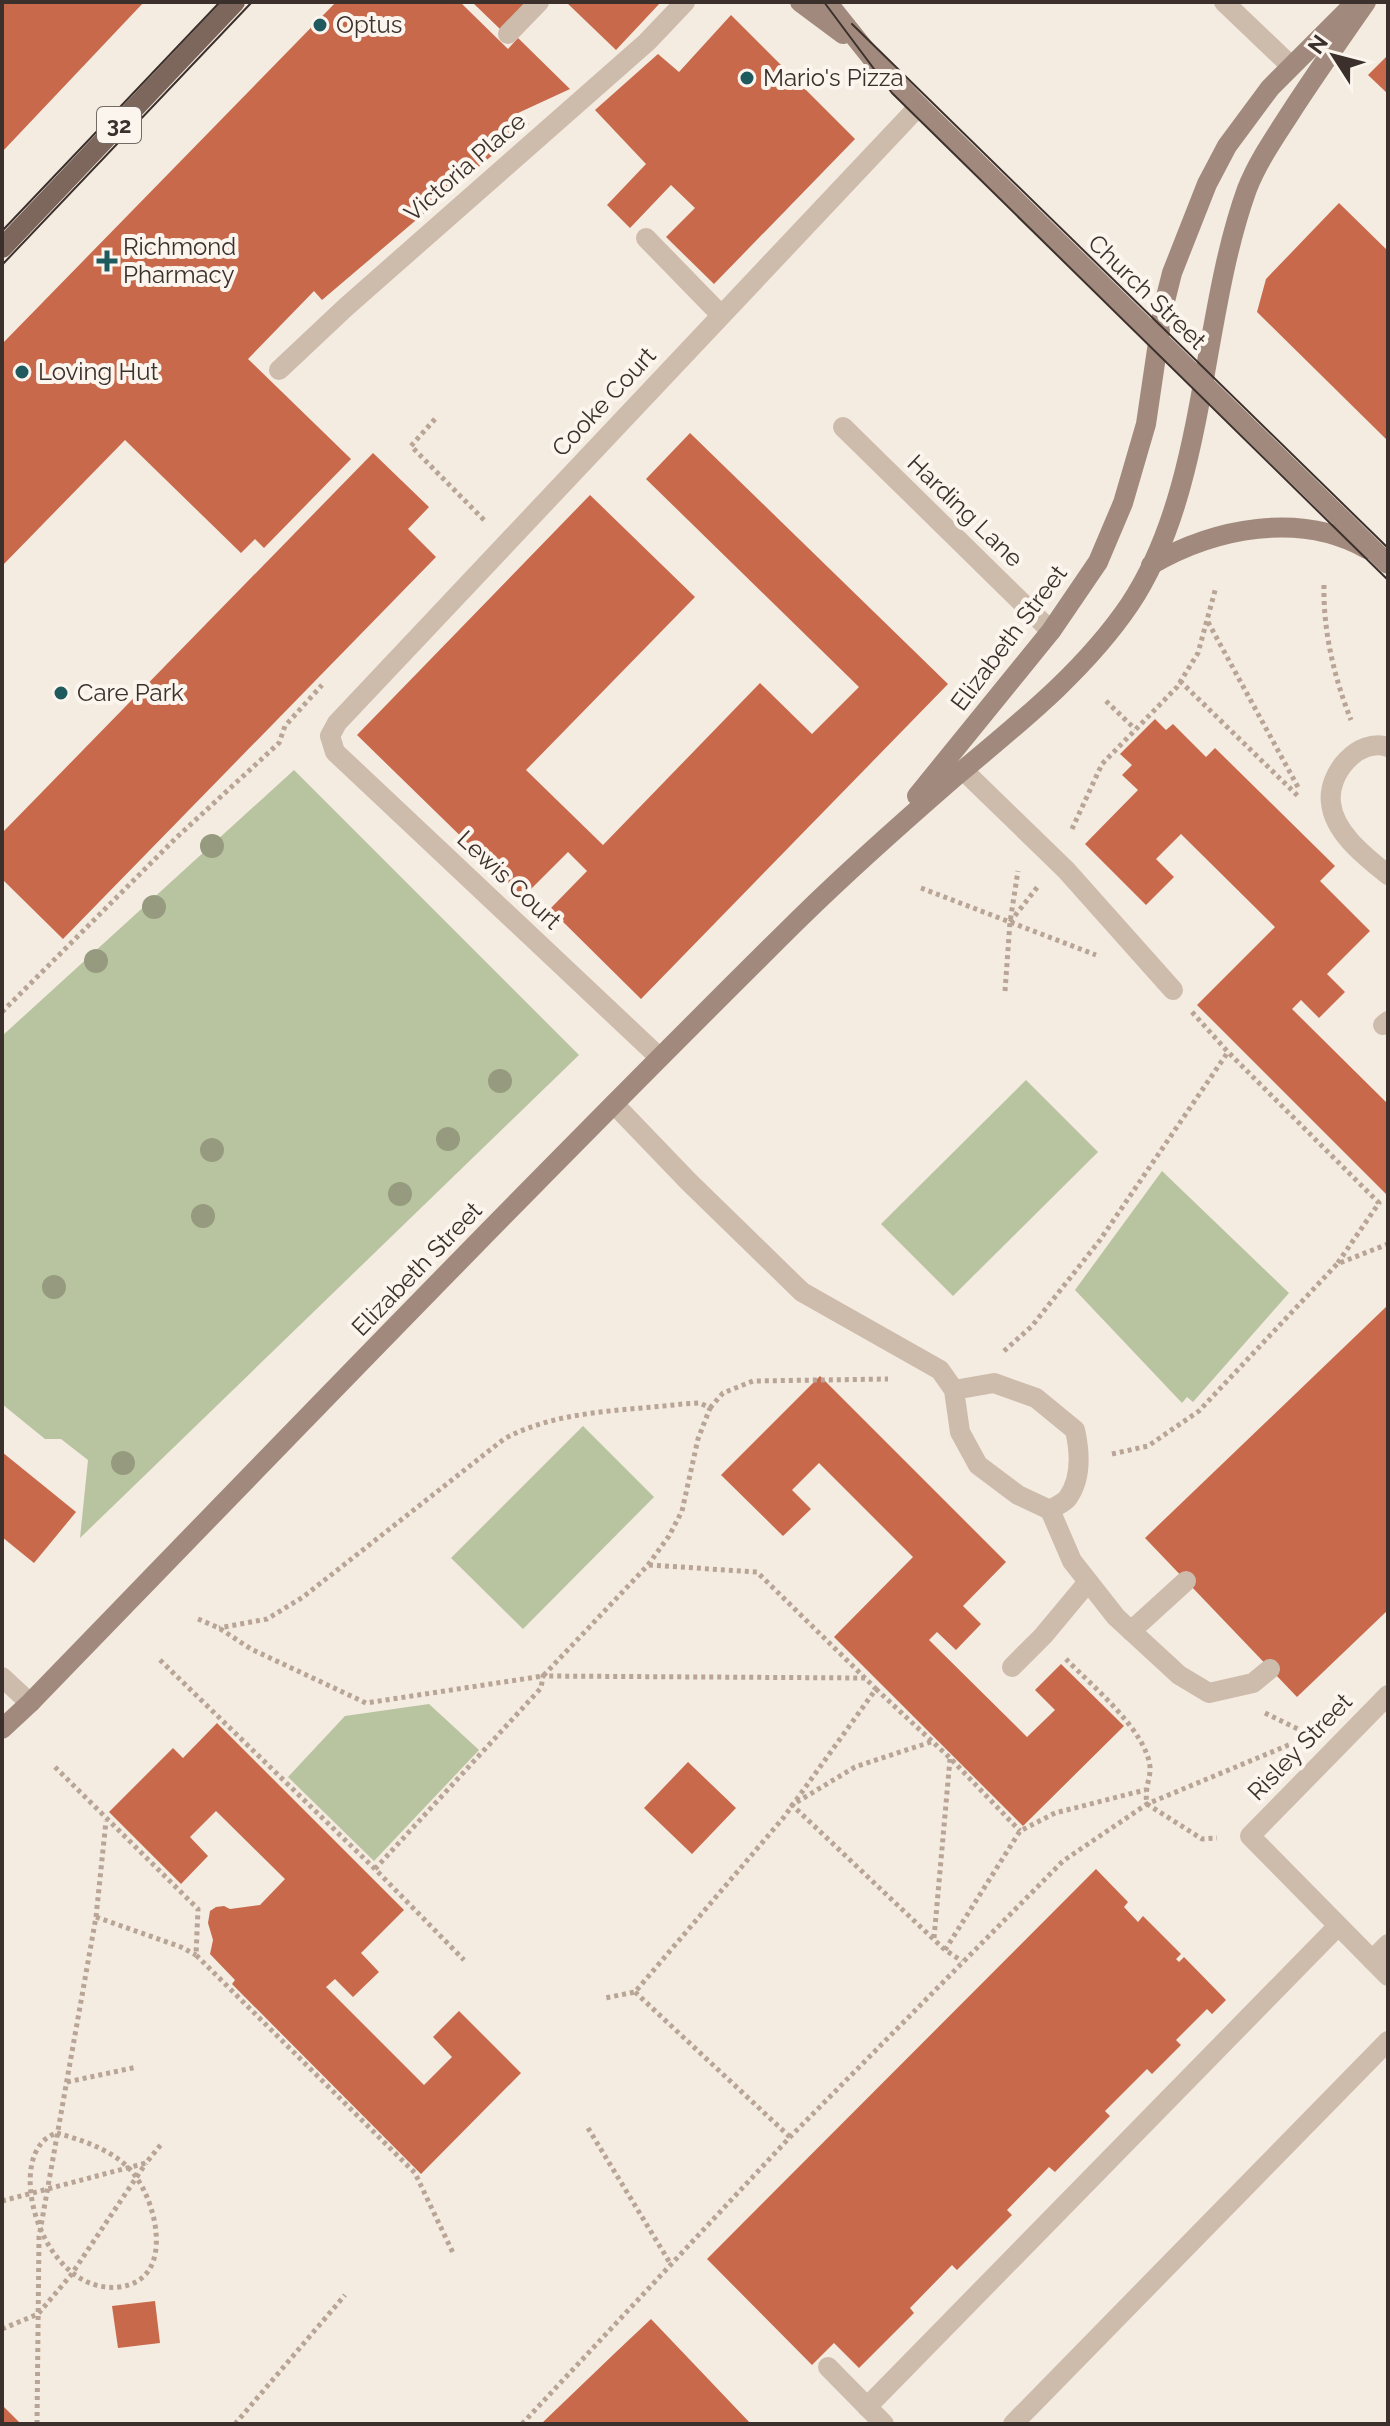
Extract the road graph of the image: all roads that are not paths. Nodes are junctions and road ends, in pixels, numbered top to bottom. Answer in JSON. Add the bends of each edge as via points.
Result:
{"nodes":[{"id":1,"x":235,"y":2,"type":"edge"},
{"id":2,"x":539,"y":2,"type":"edge"},
{"id":3,"x":685,"y":2,"type":"edge"},
{"id":4,"x":800,"y":2,"type":"edge"},
{"id":5,"x":827,"y":2,"type":"edge"},
{"id":6,"x":1224,"y":2,"type":"edge"},
{"id":7,"x":1356,"y":2,"type":"edge"},
{"id":8,"x":1366,"y":2,"type":"edge"},
{"id":9,"x":508,"y":34,"type":"dead end"},
{"id":10,"x":871,"y":57,"type":"junction"},
{"id":11,"x":1291,"y":66,"type":"junction"},
{"id":12,"x":919,"y":106,"type":"junction"},
{"id":13,"x":646,"y":238,"type":"dead end"},
{"id":14,"x":2,"y":248,"type":"edge"},
{"id":15,"x":721,"y":315,"type":"junction"},
{"id":16,"x":1158,"y":340,"type":"junction"},
{"id":17,"x":279,"y":370,"type":"dead end"},
{"id":18,"x":1202,"y":381,"type":"junction"},
{"id":19,"x":843,"y":427,"type":"dead end"},
{"id":20,"x":1387,"y":563,"type":"edge"},
{"id":21,"x":1151,"y":565,"type":"junction"},
{"id":22,"x":1051,"y":631,"type":"junction"},
{"id":23,"x":330,"y":736,"type":"joint"},
{"id":24,"x":1388,"y":747,"type":"edge"},
{"id":25,"x":963,"y":770,"type":"junction"},
{"id":26,"x":872,"y":848,"type":"junction"},
{"id":27,"x":1388,"y":875,"type":"edge"},
{"id":28,"x":1173,"y":990,"type":"road end"},
{"id":29,"x":659,"y":1057,"type":"junction"},
{"id":30,"x":614,"y":1104,"type":"junction"},
{"id":31,"x":954,"y":1390,"type":"junction"},
{"id":32,"x":1050,"y":1510,"type":"junction"},
{"id":33,"x":1186,"y":1581,"type":"dead end"},
{"id":34,"x":1088,"y":1582,"type":"junction"},
{"id":35,"x":1131,"y":1631,"type":"junction"},
{"id":36,"x":1012,"y":1667,"type":"dead end"},
{"id":37,"x":1270,"y":1669,"type":"dead end"},
{"id":38,"x":2,"y":1677,"type":"edge"},
{"id":39,"x":1388,"y":1695,"type":"edge"},
{"id":40,"x":30,"y":1703,"type":"junction"},
{"id":41,"x":2,"y":1729,"type":"edge"},
{"id":42,"x":1338,"y":1926,"type":"junction"},
{"id":43,"x":1388,"y":1944,"type":"edge"},
{"id":44,"x":1372,"y":1960,"type":"junction"},
{"id":45,"x":1388,"y":1976,"type":"edge"},
{"id":46,"x":1388,"y":2041,"type":"edge"},
{"id":47,"x":828,"y":2367,"type":"dead end"},
{"id":48,"x":867,"y":2407,"type":"junction"},
{"id":49,"x":884,"y":2424,"type":"edge"},
{"id":50,"x":1013,"y":2424,"type":"edge"}],
"edges":[{"from":1,"to":14,"type":"main road","number":"32"},
{"from":2,"to":9,"type":"street"},
{"from":3,"to":17,"type":"street","name":"Victoria Place","via":[[647,42]]},
{"from":4,"to":10,"type":"street","name":"Church Street"},
{"from":5,"to":10,"type":"street","name":"Church Street"},
{"from":6,"to":11,"type":"street"},
{"from":7,"to":11,"type":"street","name":"Elizabeth Street"},
{"from":8,"to":18,"type":"street","name":"Elizabeth Street","via":[[1254,172],[1233,239]]},
{"from":10,"to":12,"type":"street","name":"Church Street"},
{"from":11,"to":16,"type":"street","name":"Elizabeth Street","via":[[1239,129],[1207,184],[1172,273]]},
{"from":12,"to":15,"type":"street","name":"Cooke Court"},
{"from":12,"to":16,"type":"street","name":"Church Street"},
{"from":13,"to":15,"type":"street"},
{"from":15,"to":23,"type":"street","name":"Cooke Court"},
{"from":16,"to":18,"type":"street","name":"Church Street"},
{"from":16,"to":22,"type":"street","name":"Elizabeth Street","via":[[1148,416],[1114,530],[1082,589]]},
{"from":18,"to":20,"type":"street","name":"Church Street"},
{"from":18,"to":21,"type":"street","name":"Elizabeth Street","via":[[1186,464]]},
{"from":19,"to":22,"type":"street","name":"Harding Lane"},
{"from":20,"to":21,"type":"street","via":[[1346,539],[1263,528],[1187,546]]},
{"from":21,"to":25,"type":"street","name":"Elizabeth Street","via":[[1119,618],[1072,673]]},
{"from":22,"to":26,"type":"street","name":"Elizabeth Street"},
{"from":23,"to":29,"type":"street","name":"Lewis Court","via":[[335,752]]},
{"from":24,"to":27,"type":"street","via":[[1361,747],[1350,755],[1334,782],[1331,803],[1343,833]]},
{"from":25,"to":26,"type":"street","name":"Elizabeth Street"},
{"from":25,"to":28,"type":"street","via":[[1057,862]]},
{"from":26,"to":29,"type":"street","name":"Elizabeth Street"},
{"from":29,"to":30,"type":"street","name":"Elizabeth Street"},
{"from":30,"to":31,"type":"street","via":[[802,1292],[940,1370]]},
{"from":30,"to":40,"type":"street","name":"Elizabeth Street"},
{"from":31,"to":32,"type":"street","via":[[960,1432],[978,1465],[1018,1495]]},
{"from":31,"to":32,"type":"street","via":[[994,1383],[1036,1398],[1075,1430],[1078,1472],[1066,1499]]},
{"from":32,"to":34,"type":"street","via":[[1072,1561]]},
{"from":33,"to":35,"type":"street"},
{"from":34,"to":35,"type":"street"},
{"from":34,"to":36,"type":"street"},
{"from":35,"to":37,"type":"street","via":[[1179,1675],[1209,1693],[1253,1683]]},
{"from":38,"to":40,"type":"street"},
{"from":39,"to":42,"type":"street","name":"Risley Street","via":[[1250,1836]]},
{"from":40,"to":41,"type":"street","name":"Elizabeth Street"},
{"from":42,"to":44,"type":"street"},
{"from":42,"to":48,"type":"street"},
{"from":43,"to":44,"type":"street"},
{"from":44,"to":45,"type":"street"},
{"from":46,"to":50,"type":"street"},
{"from":47,"to":48,"type":"street"},
{"from":48,"to":49,"type":"street"}]}
